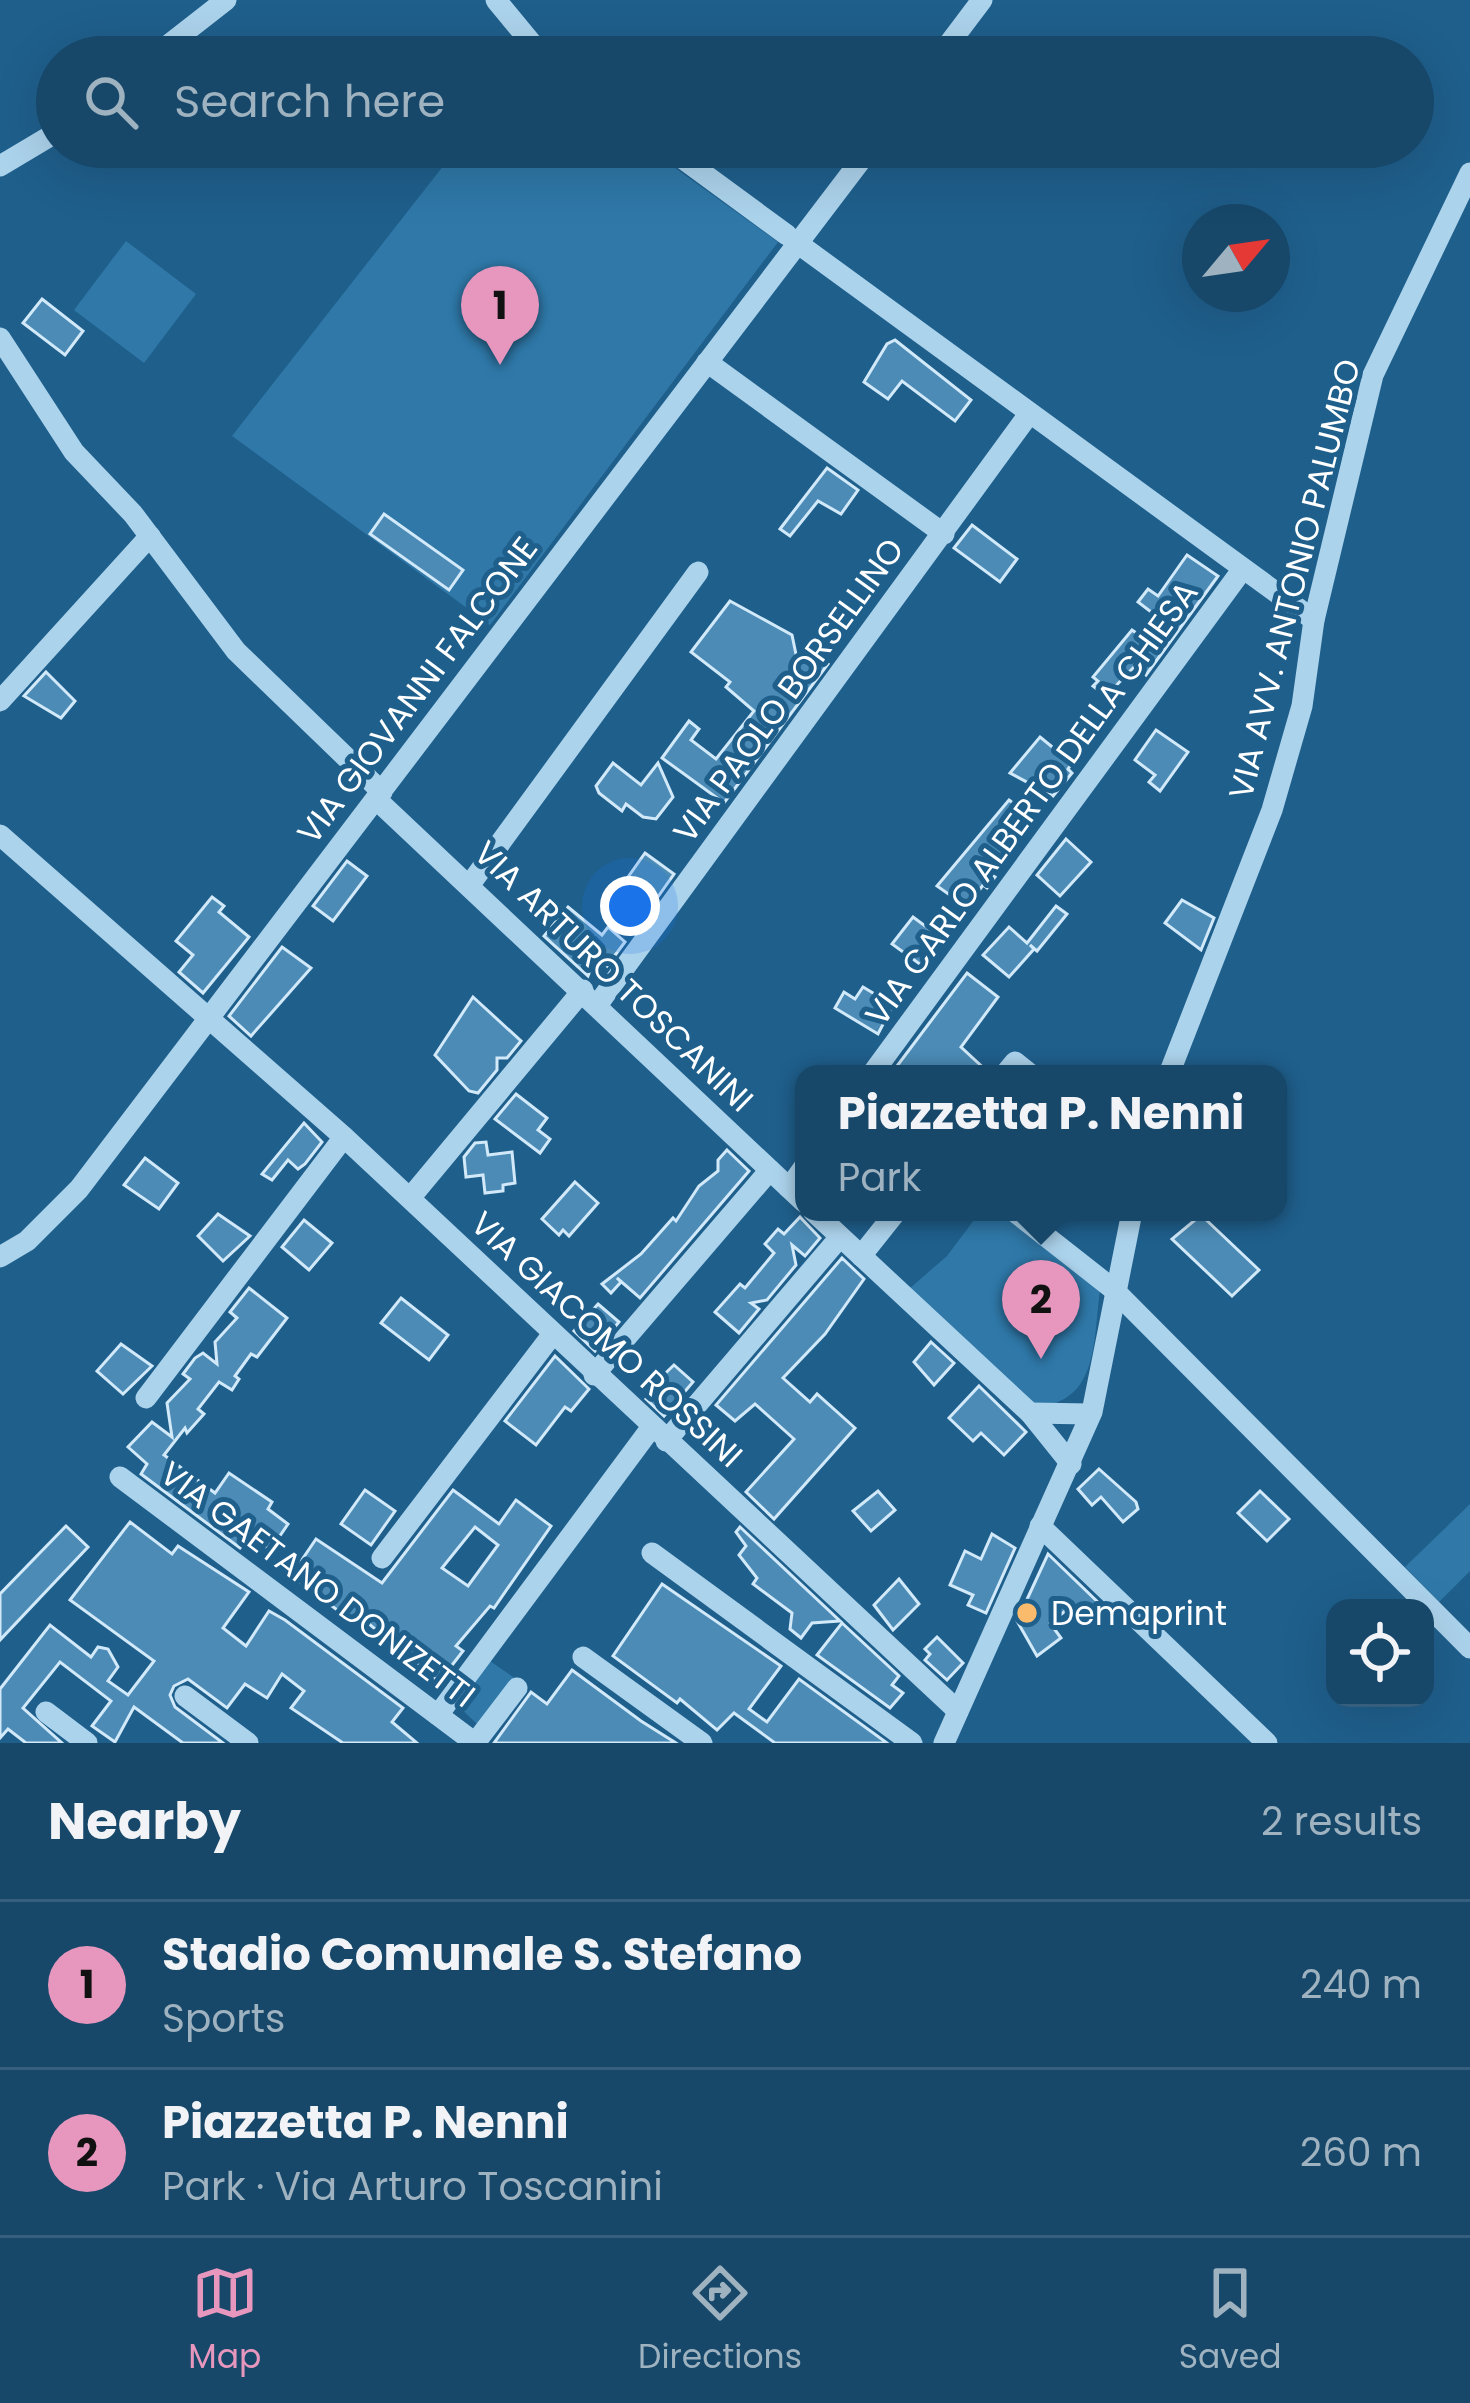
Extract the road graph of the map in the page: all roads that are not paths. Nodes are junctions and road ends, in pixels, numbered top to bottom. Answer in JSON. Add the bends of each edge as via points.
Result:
{"nodes":[{"id":1,"x":226,"y":0,"type":"edge"},
{"id":2,"x":496,"y":0,"type":"edge"},
{"id":3,"x":982,"y":0,"type":"edge"},
{"id":4,"x":180,"y":36,"type":"edge"},
{"id":5,"x":526,"y":36,"type":"edge"},
{"id":6,"x":955,"y":36,"type":"edge"},
{"id":7,"x":36,"y":145,"type":"edge"},
{"id":8,"x":0,"y":166,"type":"edge"},
{"id":9,"x":696,"y":168,"type":"edge"},
{"id":10,"x":854,"y":168,"type":"edge"},
{"id":11,"x":1470,"y":173,"type":"edge"},
{"id":12,"x":794,"y":240,"type":"junction"},
{"id":13,"x":0,"y":338,"type":"edge"},
{"id":14,"x":707,"y":362,"type":"junction"},
{"id":15,"x":1030,"y":414,"type":"junction"},
{"id":16,"x":944,"y":534,"type":"junction"},
{"id":17,"x":151,"y":536,"type":"junction"},
{"id":18,"x":1243,"y":570,"type":"junction"},
{"id":19,"x":698,"y":572,"type":"dead end"},
{"id":20,"x":1314,"y":620,"type":"junction"},
{"id":21,"x":0,"y":701,"type":"edge"},
{"id":22,"x":379,"y":796,"type":"junction"},
{"id":23,"x":0,"y":835,"type":"edge"},
{"id":24,"x":471,"y":883,"type":"junction"},
{"id":25,"x":590,"y":997,"type":"junction"},
{"id":26,"x":209,"y":1016,"type":"junction"},
{"id":27,"x":879,"y":1065,"type":"edge"},
{"id":28,"x":1173,"y":1065,"type":"edge"},
{"id":29,"x":344,"y":1137,"type":"junction"},
{"id":30,"x":770,"y":1170,"type":"junction"},
{"id":31,"x":795,"y":1194,"type":"edge"},
{"id":32,"x":410,"y":1198,"type":"junction"},
{"id":33,"x":824,"y":1221,"type":"edge"},
{"id":34,"x":889,"y":1221,"type":"edge"},
{"id":35,"x":1027,"y":1221,"type":"edge"},
{"id":36,"x":1130,"y":1221,"type":"edge"},
{"id":37,"x":841,"y":1237,"type":"junction"},
{"id":38,"x":861,"y":1256,"type":"junction"},
{"id":39,"x":0,"y":1257,"type":"edge"},
{"id":40,"x":1113,"y":1289,"type":"junction"},
{"id":41,"x":552,"y":1335,"type":"junction"},
{"id":42,"x":594,"y":1375,"type":"junction"},
{"id":43,"x":146,"y":1398,"type":"dead end"},
{"id":44,"x":1030,"y":1413,"type":"junction"},
{"id":45,"x":1090,"y":1414,"type":"junction"},
{"id":46,"x":658,"y":1435,"type":"junction"},
{"id":47,"x":1071,"y":1464,"type":"junction"},
{"id":48,"x":120,"y":1477,"type":"dead end"},
{"id":49,"x":1040,"y":1526,"type":"junction"},
{"id":50,"x":652,"y":1553,"type":"dead end"},
{"id":51,"x":382,"y":1558,"type":"dead end"},
{"id":52,"x":1470,"y":1648,"type":"edge"},
{"id":53,"x":584,"y":1657,"type":"dead end"},
{"id":54,"x":517,"y":1688,"type":"dead end"},
{"id":55,"x":185,"y":1696,"type":"dead end"},
{"id":56,"x":958,"y":1711,"type":"junction"},
{"id":57,"x":46,"y":1712,"type":"dead end"},
{"id":58,"x":438,"y":1715,"type":"junction"},
{"id":59,"x":87,"y":1743,"type":"edge"},
{"id":60,"x":248,"y":1743,"type":"edge"},
{"id":61,"x":475,"y":1743,"type":"edge"},
{"id":62,"x":702,"y":1743,"type":"edge"},
{"id":63,"x":912,"y":1743,"type":"edge"},
{"id":64,"x":944,"y":1743,"type":"edge"},
{"id":65,"x":1267,"y":1743,"type":"edge"}],
"edges":[{"from":1,"to":4,"type":"street"},
{"from":2,"to":5,"type":"street"},
{"from":3,"to":6,"type":"street"},
{"from":7,"to":8,"type":"street"},
{"from":9,"to":12,"type":"street"},
{"from":10,"to":12,"type":"street","name":"VIA GIOVANNI FALCONE"},
{"from":11,"to":20,"type":"street","name":"VIA AVV. ANTONIO PALUMBO","via":[[1373,375]]},
{"from":12,"to":14,"type":"street","name":"VIA GIOVANNI FALCONE"},
{"from":12,"to":15,"type":"street"},
{"from":13,"to":17,"type":"street","name":"VIA ARTURO TOSCANINI","via":[[86,468]]},
{"from":14,"to":16,"type":"street"},
{"from":14,"to":22,"type":"street","name":"VIA GIOVANNI FALCONE"},
{"from":15,"to":16,"type":"street","name":"VIA PAOLO BORSELLINO"},
{"from":15,"to":18,"type":"street"},
{"from":16,"to":25,"type":"street","name":"VIA PAOLO BORSELLINO"},
{"from":17,"to":21,"type":"street"},
{"from":17,"to":22,"type":"street","name":"VIA ARTURO TOSCANINI","via":[[236,651]]},
{"from":18,"to":20,"type":"street"},
{"from":18,"to":27,"type":"street","name":"VIA CARLO ALBERTO DELLA CHIESA"},
{"from":19,"to":24,"type":"street"},
{"from":20,"to":28,"type":"street","name":"VIA AVV. ANTONIO PALUMBO","via":[[1302,706],[1272,810]]},
{"from":22,"to":24,"type":"street","name":"VIA ARTURO TOSCANINI"},
{"from":22,"to":26,"type":"street","name":"VIA GIOVANNI FALCONE"},
{"from":23,"to":26,"type":"street","name":"VIA GIACOMO ROSSINI"},
{"from":24,"to":25,"type":"street","name":"VIA ARTURO TOSCANINI"},
{"from":25,"to":30,"type":"street","name":"VIA ARTURO TOSCANINI"},
{"from":25,"to":32,"type":"street","name":"VIA PAOLO BORSELLINO"},
{"from":26,"to":29,"type":"street","name":"VIA GIACOMO ROSSINI"},
{"from":26,"to":39,"type":"street","name":"VIA GIOVANNI FALCONE","via":[[79,1189]]},
{"from":29,"to":32,"type":"street","name":"VIA GIACOMO ROSSINI"},
{"from":29,"to":43,"type":"street"},
{"from":30,"to":31,"type":"street","name":"VIA ARTURO TOSCANINI"},
{"from":30,"to":42,"type":"street"},
{"from":32,"to":41,"type":"street","name":"VIA GIACOMO ROSSINI"},
{"from":33,"to":37,"type":"street"},
{"from":34,"to":38,"type":"street"},
{"from":35,"to":40,"type":"street"},
{"from":36,"to":40,"type":"street"},
{"from":37,"to":38,"type":"street"},
{"from":37,"to":46,"type":"street"},
{"from":38,"to":44,"type":"street"},
{"from":40,"to":45,"type":"street"},
{"from":40,"to":52,"type":"street"},
{"from":41,"to":42,"type":"street","name":"VIA GIACOMO ROSSINI"},
{"from":41,"to":51,"type":"street"},
{"from":42,"to":46,"type":"street","name":"VIA GIACOMO ROSSINI"},
{"from":44,"to":45,"type":"street"},
{"from":44,"to":47,"type":"street"},
{"from":45,"to":47,"type":"street"},
{"from":46,"to":56,"type":"street","name":"VIA GIACOMO ROSSINI"},
{"from":46,"to":58,"type":"street"},
{"from":47,"to":49,"type":"street"},
{"from":48,"to":58,"type":"street","name":"VIA GAETANO DONIZETTI"},
{"from":49,"to":56,"type":"street"},
{"from":49,"to":65,"type":"street"},
{"from":50,"to":63,"type":"street"},
{"from":53,"to":62,"type":"street"},
{"from":54,"to":61,"type":"street"},
{"from":55,"to":60,"type":"street"},
{"from":56,"to":64,"type":"street"},
{"from":57,"to":59,"type":"street"},
{"from":58,"to":61,"type":"street","name":"VIA GAETANO DONIZETTI"}]}
